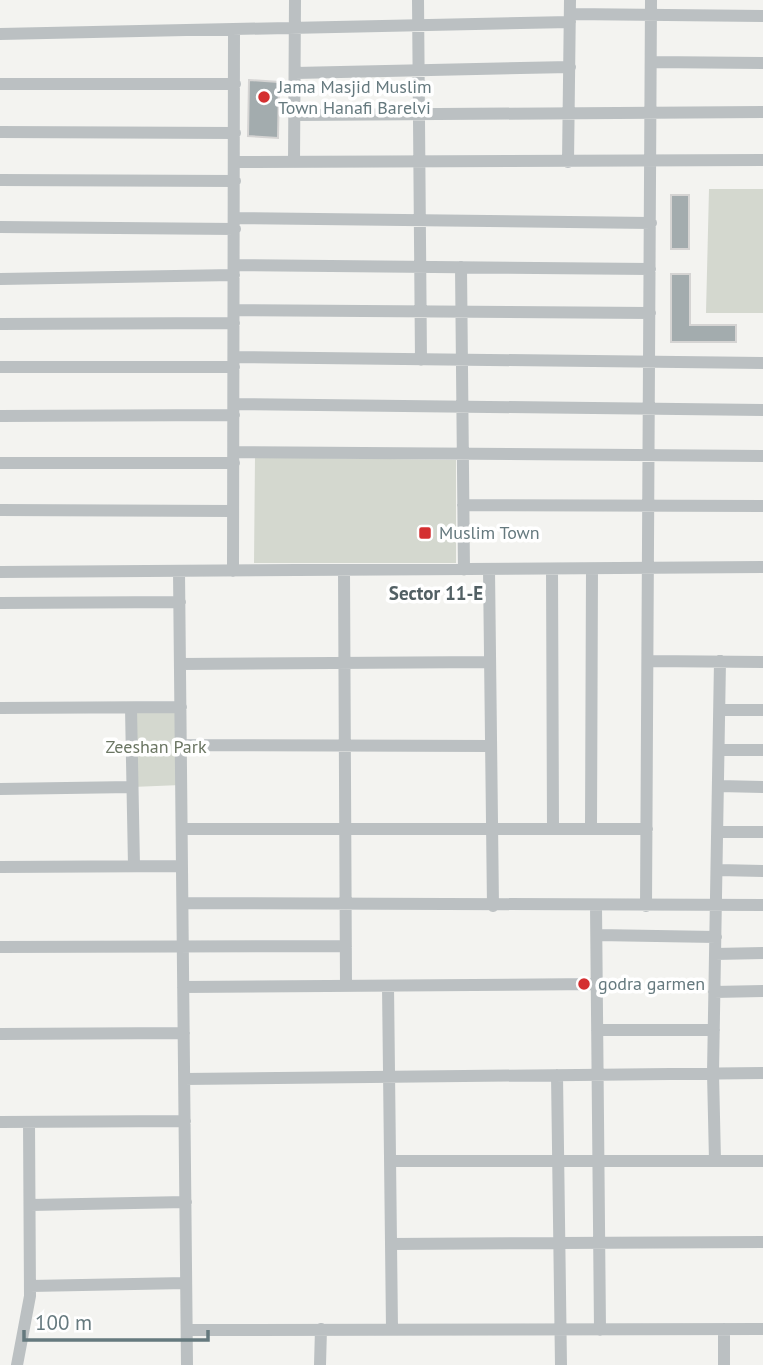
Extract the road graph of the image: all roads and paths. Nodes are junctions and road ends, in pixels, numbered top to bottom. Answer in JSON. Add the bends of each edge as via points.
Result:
{"nodes":[{"id":1,"x":295,"y":0,"type":"edge"},
{"id":2,"x":418,"y":0,"type":"edge"},
{"id":3,"x":570,"y":0,"type":"edge"},
{"id":4,"x":651,"y":0,"type":"edge"},
{"id":5,"x":651,"y":15,"type":"junction"},
{"id":6,"x":763,"y":16,"type":"edge"},
{"id":7,"x":570,"y":18,"type":"junction"},
{"id":8,"x":419,"y":25,"type":"junction"},
{"id":9,"x":295,"y":27,"type":"junction"},
{"id":10,"x":234,"y":30,"type":"junction"},
{"id":11,"x":0,"y":34,"type":"edge"},
{"id":12,"x":651,"y":62,"type":"junction"},
{"id":13,"x":763,"y":63,"type":"edge"},
{"id":14,"x":570,"y":67,"type":"junction"},
{"id":15,"x":419,"y":70,"type":"junction"},
{"id":16,"x":295,"y":73,"type":"junction"},
{"id":17,"x":0,"y":84,"type":"edge"},
{"id":18,"x":235,"y":84,"type":"junction"},
{"id":19,"x":652,"y":111,"type":"junction"},
{"id":20,"x":569,"y":112,"type":"junction"},
{"id":21,"x":763,"y":112,"type":"edge"},
{"id":22,"x":420,"y":113,"type":"junction"},
{"id":23,"x":295,"y":115,"type":"junction"},
{"id":24,"x":0,"y":132,"type":"edge"},
{"id":25,"x":235,"y":134,"type":"junction"},
{"id":26,"x":651,"y":160,"type":"junction"},
{"id":27,"x":763,"y":160,"type":"edge"},
{"id":28,"x":235,"y":162,"type":"junction"},
{"id":29,"x":294,"y":162,"type":"junction"},
{"id":30,"x":568,"y":162,"type":"junction"},
{"id":31,"x":421,"y":163,"type":"junction"},
{"id":32,"x":0,"y":180,"type":"edge"},
{"id":33,"x":235,"y":181,"type":"junction"},
{"id":34,"x":421,"y":221,"type":"junction"},
{"id":35,"x":651,"y":223,"type":"junction"},
{"id":36,"x":234,"y":224,"type":"junction"},
{"id":37,"x":0,"y":227,"type":"edge"},
{"id":38,"x":421,"y":267,"type":"junction"},
{"id":39,"x":461,"y":267,"type":"junction"},
{"id":40,"x":650,"y":269,"type":"junction"},
{"id":41,"x":234,"y":270,"type":"junction"},
{"id":42,"x":0,"y":279,"type":"edge"},
{"id":43,"x":421,"y":311,"type":"junction"},
{"id":44,"x":462,"y":312,"type":"junction"},
{"id":45,"x":650,"y":313,"type":"junction"},
{"id":46,"x":234,"y":316,"type":"junction"},
{"id":47,"x":0,"y":324,"type":"edge"},
{"id":48,"x":421,"y":359,"type":"junction"},
{"id":49,"x":462,"y":360,"type":"junction"},
{"id":50,"x":234,"y":362,"type":"junction"},
{"id":51,"x":650,"y":363,"type":"junction"},
{"id":52,"x":763,"y":363,"type":"edge"},
{"id":53,"x":0,"y":367,"type":"edge"},
{"id":54,"x":462,"y":407,"type":"junction"},
{"id":55,"x":649,"y":408,"type":"junction"},
{"id":56,"x":234,"y":410,"type":"junction"},
{"id":57,"x":763,"y":410,"type":"edge"},
{"id":58,"x":0,"y":416,"type":"edge"},
{"id":59,"x":463,"y":453,"type":"junction"},
{"id":60,"x":649,"y":455,"type":"junction"},
{"id":61,"x":763,"y":456,"type":"edge"},
{"id":62,"x":234,"y":457,"type":"junction"},
{"id":63,"x":0,"y":463,"type":"edge"},
{"id":64,"x":463,"y":505,"type":"junction"},
{"id":65,"x":763,"y":506,"type":"edge"},
{"id":66,"x":649,"y":507,"type":"junction"},
{"id":67,"x":0,"y":510,"type":"edge"},
{"id":68,"x":233,"y":511,"type":"junction"},
{"id":69,"x":763,"y":567,"type":"edge"},
{"id":70,"x":648,"y":568,"type":"junction"},
{"id":71,"x":552,"y":569,"type":"junction"},
{"id":72,"x":592,"y":569,"type":"junction"},
{"id":73,"x":464,"y":570,"type":"junction"},
{"id":74,"x":489,"y":570,"type":"junction"},
{"id":75,"x":233,"y":571,"type":"junction"},
{"id":76,"x":344,"y":571,"type":"junction"},
{"id":77,"x":0,"y":572,"type":"edge"},
{"id":78,"x":180,"y":572,"type":"junction"},
{"id":79,"x":180,"y":602,"type":"junction"},
{"id":80,"x":0,"y":603,"type":"edge"},
{"id":81,"x":648,"y":661,"type":"junction"},
{"id":82,"x":720,"y":661,"type":"junction"},
{"id":83,"x":490,"y":662,"type":"junction"},
{"id":84,"x":763,"y":662,"type":"edge"},
{"id":85,"x":345,"y":663,"type":"junction"},
{"id":86,"x":180,"y":664,"type":"junction"},
{"id":87,"x":181,"y":707,"type":"junction"},
{"id":88,"x":0,"y":708,"type":"edge"},
{"id":89,"x":131,"y":708,"type":"junction"},
{"id":90,"x":720,"y":710,"type":"junction"},
{"id":91,"x":763,"y":710,"type":"edge"},
{"id":92,"x":181,"y":745,"type":"junction"},
{"id":93,"x":345,"y":746,"type":"junction"},
{"id":94,"x":491,"y":746,"type":"junction"},
{"id":95,"x":719,"y":750,"type":"junction"},
{"id":96,"x":763,"y":750,"type":"edge"},
{"id":97,"x":719,"y":786,"type":"junction"},
{"id":98,"x":132,"y":787,"type":"junction"},
{"id":99,"x":763,"y":787,"type":"edge"},
{"id":100,"x":0,"y":789,"type":"edge"},
{"id":101,"x":345,"y":828,"type":"junction"},
{"id":102,"x":492,"y":828,"type":"junction"},
{"id":103,"x":553,"y":828,"type":"junction"},
{"id":104,"x":591,"y":828,"type":"junction"},
{"id":105,"x":182,"y":829,"type":"junction"},
{"id":106,"x":647,"y":829,"type":"junction"},
{"id":107,"x":719,"y":832,"type":"junction"},
{"id":108,"x":763,"y":832,"type":"edge"},
{"id":109,"x":134,"y":866,"type":"junction"},
{"id":110,"x":182,"y":866,"type":"junction"},
{"id":111,"x":0,"y":867,"type":"edge"},
{"id":112,"x":718,"y":870,"type":"junction"},
{"id":113,"x":763,"y":871,"type":"edge"},
{"id":114,"x":183,"y":903,"type":"junction"},
{"id":115,"x":346,"y":904,"type":"junction"},
{"id":116,"x":493,"y":905,"type":"junction"},
{"id":117,"x":763,"y":905,"type":"edge"},
{"id":118,"x":596,"y":906,"type":"junction"},
{"id":119,"x":646,"y":906,"type":"junction"},
{"id":120,"x":717,"y":906,"type":"junction"},
{"id":121,"x":597,"y":935,"type":"junction"},
{"id":122,"x":716,"y":937,"type":"junction"},
{"id":123,"x":183,"y":945,"type":"junction"},
{"id":124,"x":346,"y":946,"type":"junction"},
{"id":125,"x":0,"y":947,"type":"edge"},
{"id":126,"x":763,"y":953,"type":"edge"},
{"id":127,"x":715,"y":954,"type":"junction"},
{"id":128,"x":597,"y":984,"type":"junction"},
{"id":129,"x":346,"y":986,"type":"junction"},
{"id":130,"x":388,"y":986,"type":"junction"},
{"id":131,"x":183,"y":987,"type":"junction"},
{"id":132,"x":763,"y":991,"type":"edge"},
{"id":133,"x":714,"y":992,"type":"junction"},
{"id":134,"x":597,"y":1030,"type":"junction"},
{"id":135,"x":713,"y":1030,"type":"junction"},
{"id":136,"x":184,"y":1032,"type":"junction"},
{"id":137,"x":0,"y":1034,"type":"edge"},
{"id":138,"x":713,"y":1073,"type":"junction"},
{"id":139,"x":763,"y":1073,"type":"edge"},
{"id":140,"x":598,"y":1074,"type":"junction"},
{"id":141,"x":557,"y":1075,"type":"junction"},
{"id":142,"x":389,"y":1077,"type":"junction"},
{"id":143,"x":184,"y":1079,"type":"junction"},
{"id":144,"x":185,"y":1121,"type":"junction"},
{"id":145,"x":0,"y":1122,"type":"edge"},
{"id":146,"x":29,"y":1122,"type":"junction"},
{"id":147,"x":558,"y":1160,"type":"junction"},
{"id":148,"x":599,"y":1160,"type":"junction"},
{"id":149,"x":390,"y":1161,"type":"junction"},
{"id":150,"x":715,"y":1161,"type":"junction"},
{"id":151,"x":763,"y":1161,"type":"edge"},
{"id":152,"x":186,"y":1202,"type":"junction"},
{"id":153,"x":30,"y":1205,"type":"junction"},
{"id":154,"x":763,"y":1242,"type":"edge"},
{"id":155,"x":559,"y":1243,"type":"junction"},
{"id":156,"x":600,"y":1243,"type":"junction"},
{"id":157,"x":391,"y":1244,"type":"junction"},
{"id":158,"x":186,"y":1283,"type":"junction"},
{"id":159,"x":30,"y":1286,"type":"junction"},
{"id":160,"x":187,"y":1329,"type":"junction"},
{"id":161,"x":321,"y":1329,"type":"junction"},
{"id":162,"x":392,"y":1329,"type":"junction"},
{"id":163,"x":724,"y":1329,"type":"junction"},
{"id":164,"x":763,"y":1329,"type":"edge"},
{"id":165,"x":600,"y":1330,"type":"junction"},
{"id":166,"x":561,"y":1331,"type":"junction"},
{"id":167,"x":17,"y":1365,"type":"edge"},
{"id":168,"x":187,"y":1365,"type":"edge"},
{"id":169,"x":320,"y":1365,"type":"edge"},
{"id":170,"x":561,"y":1365,"type":"edge"},
{"id":171,"x":723,"y":1365,"type":"edge"}],
"edges":[{"from":1,"to":9,"type":"street"},
{"from":2,"to":8,"type":"street"},
{"from":3,"to":7,"type":"street"},
{"from":4,"to":5,"type":"street"},
{"from":5,"to":6,"type":"street"},
{"from":5,"to":7,"type":"street"},
{"from":5,"to":12,"type":"street"},
{"from":7,"to":8,"type":"street"},
{"from":7,"to":14,"type":"street"},
{"from":8,"to":9,"type":"street"},
{"from":8,"to":15,"type":"street"},
{"from":9,"to":10,"type":"street"},
{"from":9,"to":16,"type":"street"},
{"from":10,"to":11,"type":"street"},
{"from":10,"to":18,"type":"street"},
{"from":12,"to":13,"type":"street"},
{"from":12,"to":19,"type":"street"},
{"from":14,"to":15,"type":"street"},
{"from":14,"to":20,"type":"street"},
{"from":15,"to":16,"type":"street"},
{"from":15,"to":22,"type":"street"},
{"from":16,"to":23,"type":"street"},
{"from":17,"to":18,"type":"street"},
{"from":18,"to":25,"type":"street"},
{"from":19,"to":20,"type":"street"},
{"from":19,"to":21,"type":"street"},
{"from":19,"to":26,"type":"street"},
{"from":20,"to":22,"type":"street"},
{"from":20,"to":30,"type":"street"},
{"from":22,"to":23,"type":"street"},
{"from":22,"to":31,"type":"street"},
{"from":23,"to":29,"type":"street"},
{"from":24,"to":25,"type":"street"},
{"from":25,"to":28,"type":"street"},
{"from":26,"to":27,"type":"street"},
{"from":26,"to":30,"type":"street"},
{"from":26,"to":35,"type":"street"},
{"from":28,"to":29,"type":"street"},
{"from":28,"to":33,"type":"street"},
{"from":29,"to":31,"type":"street"},
{"from":30,"to":31,"type":"street"},
{"from":31,"to":34,"type":"street"},
{"from":32,"to":33,"type":"street"},
{"from":33,"to":36,"type":"street"},
{"from":34,"to":35,"type":"street"},
{"from":34,"to":36,"type":"street"},
{"from":34,"to":38,"type":"street"},
{"from":35,"to":40,"type":"street"},
{"from":36,"to":37,"type":"street"},
{"from":36,"to":41,"type":"street"},
{"from":38,"to":39,"type":"street"},
{"from":38,"to":41,"type":"street"},
{"from":38,"to":43,"type":"street"},
{"from":39,"to":40,"type":"street"},
{"from":39,"to":44,"type":"street"},
{"from":40,"to":45,"type":"street"},
{"from":41,"to":42,"type":"street"},
{"from":41,"to":46,"type":"street"},
{"from":43,"to":44,"type":"street"},
{"from":43,"to":46,"type":"street"},
{"from":43,"to":48,"type":"street"},
{"from":44,"to":45,"type":"street"},
{"from":44,"to":49,"type":"street"},
{"from":45,"to":51,"type":"street"},
{"from":46,"to":47,"type":"street"},
{"from":46,"to":50,"type":"street"},
{"from":48,"to":49,"type":"street"},
{"from":48,"to":50,"type":"street"},
{"from":49,"to":51,"type":"street"},
{"from":49,"to":54,"type":"street"},
{"from":50,"to":53,"type":"street"},
{"from":50,"to":56,"type":"street"},
{"from":51,"to":52,"type":"street"},
{"from":51,"to":55,"type":"street"},
{"from":54,"to":55,"type":"street"},
{"from":54,"to":56,"type":"street"},
{"from":54,"to":59,"type":"street"},
{"from":55,"to":57,"type":"street"},
{"from":55,"to":60,"type":"street"},
{"from":56,"to":58,"type":"street"},
{"from":56,"to":62,"type":"street"},
{"from":59,"to":60,"type":"street"},
{"from":59,"to":62,"type":"street"},
{"from":59,"to":64,"type":"street"},
{"from":60,"to":61,"type":"street"},
{"from":60,"to":66,"type":"street"},
{"from":62,"to":63,"type":"street"},
{"from":62,"to":68,"type":"street"},
{"from":64,"to":66,"type":"street"},
{"from":64,"to":73,"type":"street"},
{"from":65,"to":66,"type":"street"},
{"from":66,"to":70,"type":"street"},
{"from":67,"to":68,"type":"street"},
{"from":68,"to":75,"type":"street"},
{"from":69,"to":70,"type":"street"},
{"from":70,"to":72,"type":"street"},
{"from":70,"to":81,"type":"street"},
{"from":71,"to":72,"type":"street"},
{"from":71,"to":74,"type":"street"},
{"from":71,"to":103,"type":"street"},
{"from":72,"to":104,"type":"street"},
{"from":73,"to":74,"type":"street"},
{"from":73,"to":76,"type":"street"},
{"from":74,"to":83,"type":"street"},
{"from":75,"to":76,"type":"street"},
{"from":75,"to":78,"type":"street"},
{"from":76,"to":85,"type":"street"},
{"from":77,"to":78,"type":"street"},
{"from":78,"to":79,"type":"street"},
{"from":79,"to":80,"type":"street"},
{"from":79,"to":86,"type":"street"},
{"from":81,"to":82,"type":"street"},
{"from":81,"to":106,"type":"street"},
{"from":82,"to":84,"type":"street"},
{"from":82,"to":90,"type":"street"},
{"from":83,"to":85,"type":"street"},
{"from":83,"to":94,"type":"street"},
{"from":85,"to":86,"type":"street"},
{"from":85,"to":93,"type":"street"},
{"from":86,"to":87,"type":"street"},
{"from":87,"to":89,"type":"street"},
{"from":87,"to":92,"type":"street"},
{"from":88,"to":89,"type":"street"},
{"from":89,"to":98,"type":"street"},
{"from":90,"to":91,"type":"street"},
{"from":90,"to":95,"type":"street"},
{"from":92,"to":93,"type":"street"},
{"from":92,"to":105,"type":"street"},
{"from":93,"to":94,"type":"street"},
{"from":93,"to":101,"type":"street"},
{"from":94,"to":102,"type":"street"},
{"from":95,"to":96,"type":"street"},
{"from":95,"to":97,"type":"street"},
{"from":97,"to":99,"type":"street"},
{"from":97,"to":107,"type":"street"},
{"from":98,"to":100,"type":"street"},
{"from":98,"to":109,"type":"street"},
{"from":101,"to":102,"type":"street"},
{"from":101,"to":105,"type":"street"},
{"from":101,"to":115,"type":"street"},
{"from":102,"to":103,"type":"street"},
{"from":102,"to":116,"type":"street"},
{"from":103,"to":104,"type":"street"},
{"from":104,"to":106,"type":"street"},
{"from":105,"to":110,"type":"street"},
{"from":106,"to":119,"type":"street"},
{"from":107,"to":108,"type":"street"},
{"from":107,"to":112,"type":"street"},
{"from":109,"to":110,"type":"street"},
{"from":109,"to":111,"type":"street"},
{"from":110,"to":114,"type":"street"},
{"from":112,"to":113,"type":"street"},
{"from":112,"to":120,"type":"street"},
{"from":114,"to":115,"type":"street"},
{"from":114,"to":123,"type":"street"},
{"from":115,"to":116,"type":"street"},
{"from":115,"to":124,"type":"street"},
{"from":116,"to":118,"type":"street"},
{"from":117,"to":120,"type":"street"},
{"from":118,"to":119,"type":"street"},
{"from":118,"to":121,"type":"street"},
{"from":119,"to":120,"type":"street"},
{"from":120,"to":122,"type":"street"},
{"from":121,"to":122,"type":"street"},
{"from":121,"to":128,"type":"street"},
{"from":122,"to":127,"type":"street"},
{"from":123,"to":124,"type":"street"},
{"from":123,"to":125,"type":"street"},
{"from":123,"to":131,"type":"street"},
{"from":124,"to":129,"type":"street"},
{"from":126,"to":127,"type":"street"},
{"from":127,"to":133,"type":"street"},
{"from":128,"to":130,"type":"street"},
{"from":128,"to":134,"type":"street"},
{"from":129,"to":130,"type":"street"},
{"from":129,"to":131,"type":"street"},
{"from":130,"to":142,"type":"street"},
{"from":131,"to":136,"type":"street"},
{"from":132,"to":133,"type":"street"},
{"from":133,"to":135,"type":"street"},
{"from":134,"to":135,"type":"street"},
{"from":134,"to":140,"type":"street"},
{"from":135,"to":138,"type":"street"},
{"from":136,"to":137,"type":"street"},
{"from":136,"to":143,"type":"street"},
{"from":138,"to":139,"type":"street"},
{"from":138,"to":140,"type":"street"},
{"from":138,"to":150,"type":"street"},
{"from":140,"to":141,"type":"street"},
{"from":140,"to":148,"type":"street"},
{"from":141,"to":142,"type":"street"},
{"from":141,"to":147,"type":"street"},
{"from":142,"to":143,"type":"street"},
{"from":142,"to":149,"type":"street"},
{"from":143,"to":144,"type":"street"},
{"from":144,"to":146,"type":"street"},
{"from":144,"to":152,"type":"street"},
{"from":145,"to":146,"type":"street"},
{"from":146,"to":153,"type":"street"},
{"from":147,"to":148,"type":"street"},
{"from":147,"to":149,"type":"street"},
{"from":147,"to":155,"type":"street"},
{"from":148,"to":150,"type":"street"},
{"from":148,"to":156,"type":"street"},
{"from":149,"to":157,"type":"street"},
{"from":150,"to":151,"type":"street"},
{"from":152,"to":153,"type":"street"},
{"from":152,"to":158,"type":"street"},
{"from":153,"to":159,"type":"street"},
{"from":154,"to":156,"type":"street"},
{"from":155,"to":156,"type":"street"},
{"from":155,"to":157,"type":"street"},
{"from":155,"to":166,"type":"street"},
{"from":156,"to":165,"type":"street"},
{"from":157,"to":162,"type":"street"},
{"from":158,"to":159,"type":"street"},
{"from":158,"to":160,"type":"street"},
{"from":159,"to":167,"type":"street","via":[[29,1314]]},
{"from":160,"to":161,"type":"street"},
{"from":160,"to":168,"type":"street"},
{"from":161,"to":162,"type":"street"},
{"from":161,"to":169,"type":"street"},
{"from":162,"to":166,"type":"street"},
{"from":163,"to":164,"type":"street"},
{"from":163,"to":165,"type":"street"},
{"from":163,"to":171,"type":"street"},
{"from":165,"to":166,"type":"street"},
{"from":166,"to":170,"type":"street"}]}
